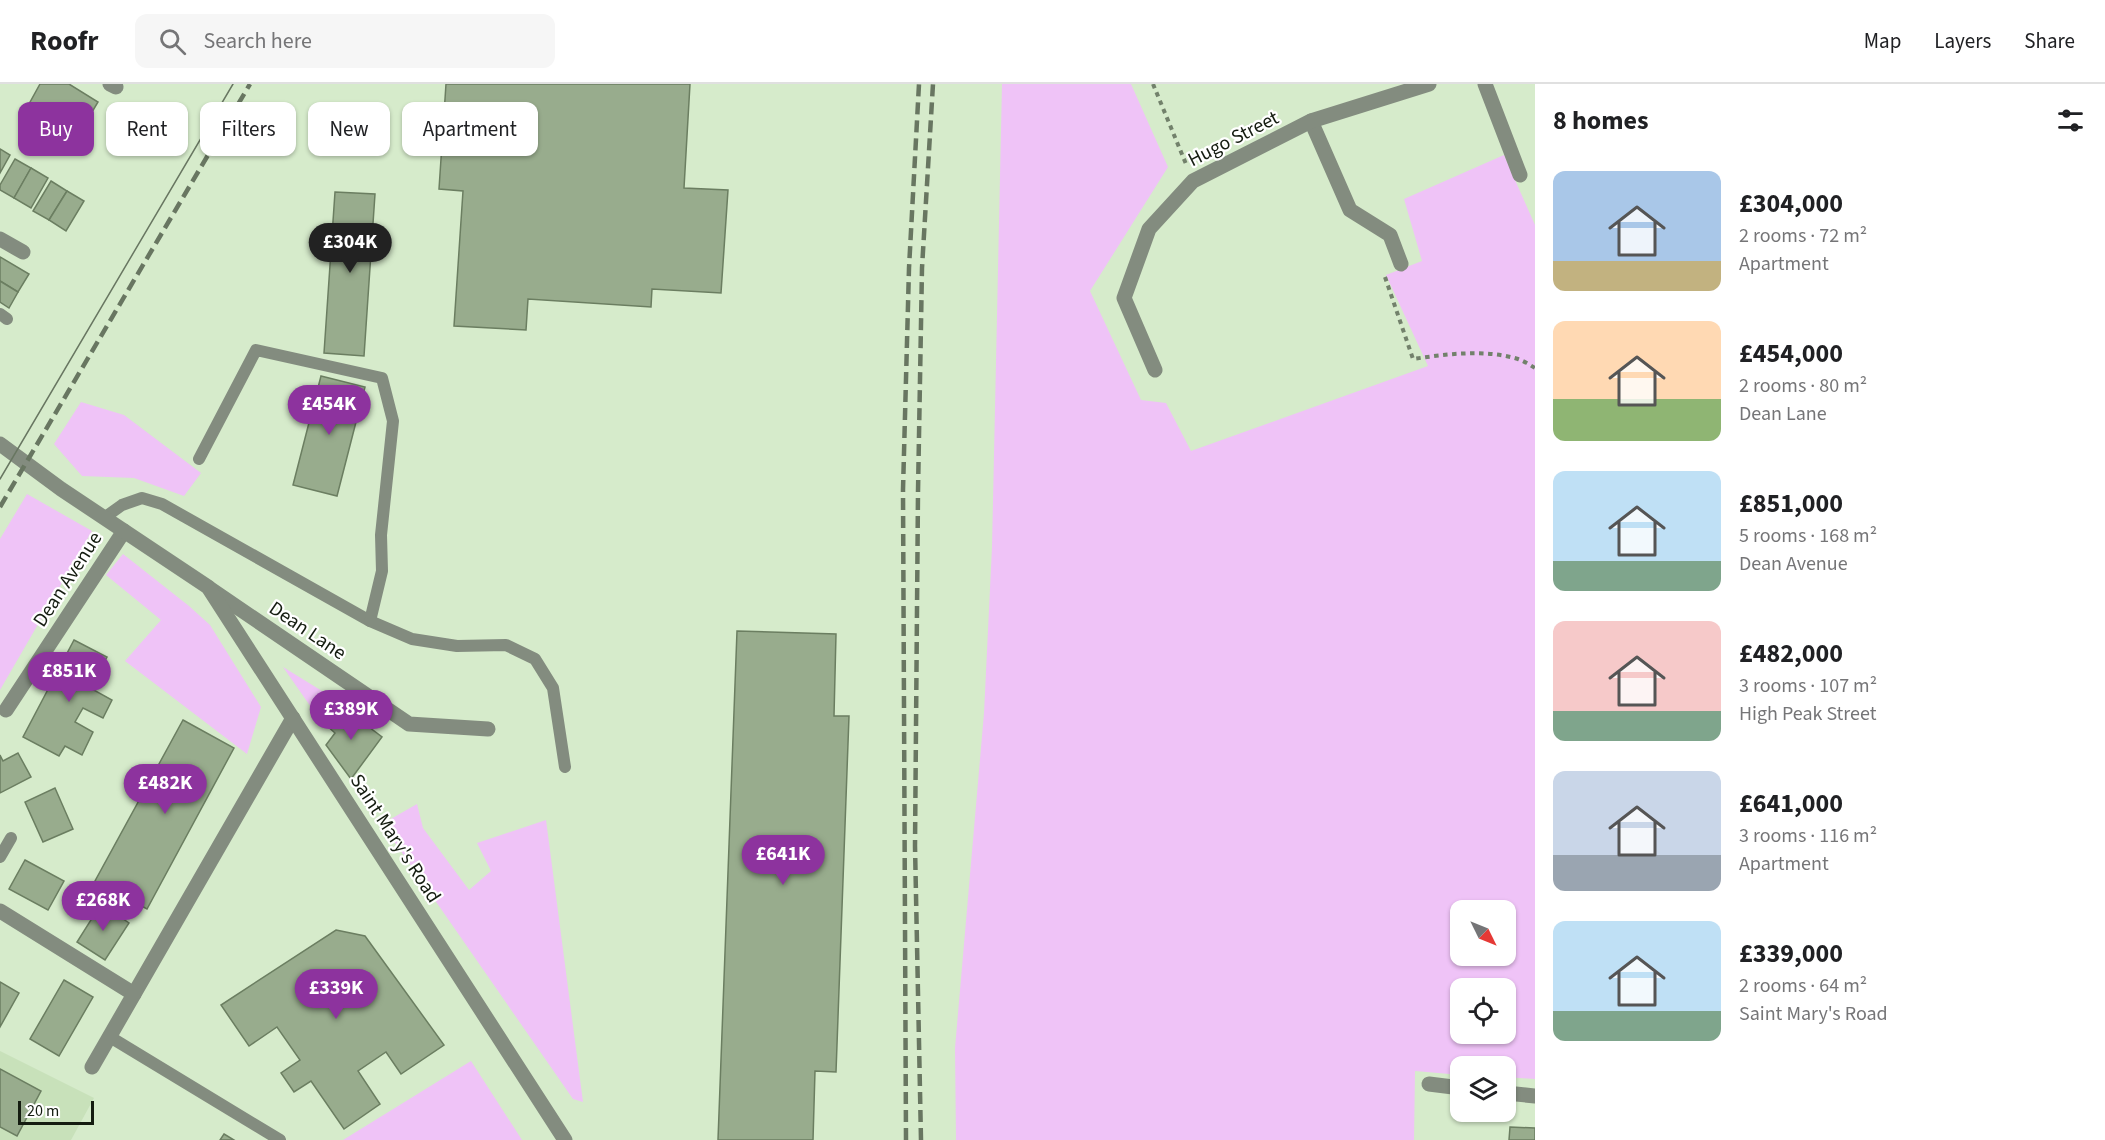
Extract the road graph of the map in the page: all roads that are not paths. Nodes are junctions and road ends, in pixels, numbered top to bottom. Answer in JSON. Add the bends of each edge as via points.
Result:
{"nodes":[{"id":1,"x":1429,"y":84,"type":"edge"},
{"id":2,"x":1485,"y":84,"type":"edge"},
{"id":3,"x":1311,"y":121,"type":"junction"},
{"id":4,"x":1520,"y":175,"type":"dead end"},
{"id":5,"x":0,"y":239,"type":"edge"},
{"id":6,"x":23,"y":252,"type":"dead end"},
{"id":7,"x":1401,"y":264,"type":"dead end"},
{"id":8,"x":1155,"y":370,"type":"dead end"},
{"id":9,"x":0,"y":444,"type":"edge"},
{"id":10,"x":199,"y":459,"type":"dead end"},
{"id":11,"x":104,"y":518,"type":"junction"},
{"id":12,"x":124,"y":531,"type":"junction"},
{"id":13,"x":208,"y":588,"type":"junction"},
{"id":14,"x":370,"y":621,"type":"junction"},
{"id":15,"x":6,"y":711,"type":"dead end"},
{"id":16,"x":293,"y":718,"type":"junction"},
{"id":17,"x":488,"y":729,"type":"dead end"},
{"id":18,"x":565,"y":767,"type":"dead end"},
{"id":19,"x":11,"y":838,"type":"dead end"},
{"id":20,"x":0,"y":857,"type":"edge"},
{"id":21,"x":0,"y":910,"type":"edge"},
{"id":22,"x":134,"y":994,"type":"junction"},
{"id":23,"x":110,"y":1037,"type":"junction"},
{"id":24,"x":92,"y":1067,"type":"dead end"},
{"id":25,"x":1429,"y":1084,"type":"dead end"},
{"id":26,"x":1450,"y":1087,"type":"edge"},
{"id":27,"x":1516,"y":1094,"type":"edge"},
{"id":28,"x":1535,"y":1096,"type":"edge"},
{"id":29,"x":280,"y":1140,"type":"edge"},
{"id":30,"x":565,"y":1140,"type":"edge"}],
"edges":[{"from":1,"to":3,"type":"street","name":"Hugo Street"},
{"from":2,"to":4,"type":"street"},
{"from":3,"to":7,"type":"street","via":[[1350,210],[1390,235]]},
{"from":3,"to":8,"type":"street","name":"Hugo Street","via":[[1192,181],[1149,229],[1124,298]]},
{"from":5,"to":6,"type":"street"},
{"from":9,"to":11,"type":"street","name":"Saint Mary's Road"},
{"from":10,"to":14,"type":"lane","via":[[256,350],[382,378],[393,421],[381,535],[382,571]]},
{"from":11,"to":12,"type":"street","name":"Saint Mary's Road"},
{"from":11,"to":14,"type":"lane","via":[[122,505],[142,498],[162,504]]},
{"from":12,"to":13,"type":"street","name":"Saint Mary's Road"},
{"from":12,"to":15,"type":"street","name":"Dean Avenue"},
{"from":13,"to":16,"type":"street","name":"Saint Mary's Road"},
{"from":13,"to":17,"type":"street","name":"Dean Lane","via":[[409,724]]},
{"from":14,"to":18,"type":"lane","via":[[412,639],[457,646],[506,645],[535,659],[553,688]]},
{"from":16,"to":22,"type":"street"},
{"from":16,"to":30,"type":"street","name":"Saint Mary's Road"},
{"from":19,"to":20,"type":"lane"},
{"from":21,"to":22,"type":"street"},
{"from":22,"to":23,"type":"street"},
{"from":23,"to":24,"type":"street"},
{"from":23,"to":29,"type":"lane"},
{"from":25,"to":26,"type":"street"},
{"from":27,"to":28,"type":"street"}]}
